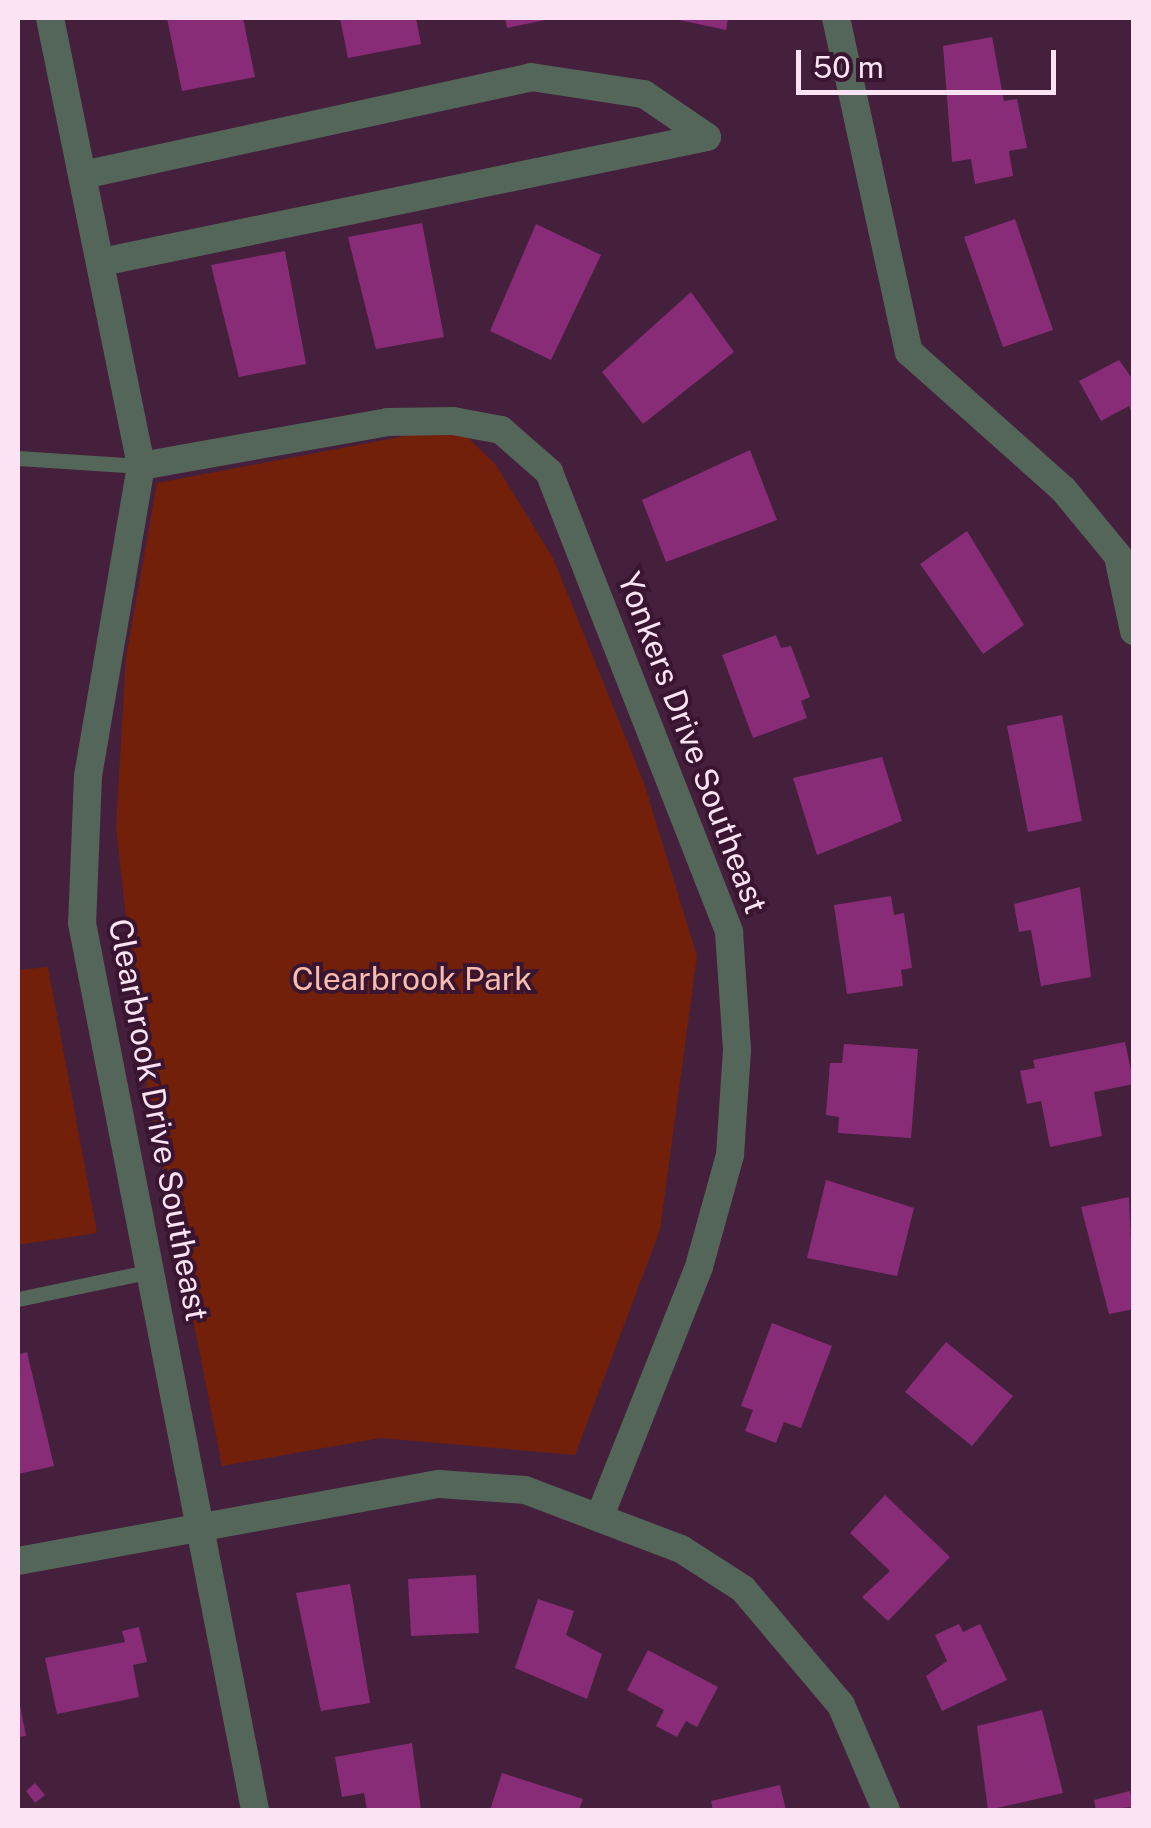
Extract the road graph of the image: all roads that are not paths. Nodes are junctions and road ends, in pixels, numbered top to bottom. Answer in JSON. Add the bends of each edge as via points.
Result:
{"nodes":[{"id":1,"x":50,"y":18,"type":"edge"},
{"id":2,"x":836,"y":18,"type":"edge"},
{"id":3,"x":83,"y":175,"type":"junction"},
{"id":4,"x":102,"y":262,"type":"junction"},
{"id":5,"x":18,"y":458,"type":"edge"},
{"id":6,"x":141,"y":466,"type":"junction"},
{"id":7,"x":1134,"y":631,"type":"edge"},
{"id":8,"x":152,"y":1271,"type":"junction"},
{"id":9,"x":18,"y":1299,"type":"edge"},
{"id":10,"x":601,"y":1513,"type":"junction"},
{"id":11,"x":202,"y":1526,"type":"junction"},
{"id":12,"x":18,"y":1561,"type":"edge"},
{"id":13,"x":256,"y":1810,"type":"edge"},
{"id":14,"x":886,"y":1810,"type":"edge"}],
"edges":[{"from":1,"to":3,"type":"street","name":"Clearbrook Drive Southeast"},
{"from":2,"to":7,"type":"street","via":[[909,352],[1063,489],[1118,556]]},
{"from":3,"to":4,"type":"street","name":"Clearbrook Drive Southeast"},
{"from":3,"to":4,"type":"street","via":[[531,77],[644,94],[706,137]]},
{"from":4,"to":6,"type":"street","name":"Clearbrook Drive Southeast"},
{"from":5,"to":6,"type":"lane"},
{"from":6,"to":8,"type":"street","name":"Clearbrook Drive Southeast","via":[[81,849],[82,923]]},
{"from":6,"to":10,"type":"street","name":"Yonkers Drive Southeast","via":[[388,422],[453,421],[501,430],[549,472],[729,932],[738,1050],[730,1156],[699,1267]]},
{"from":8,"to":9,"type":"lane"},
{"from":8,"to":11,"type":"street","name":"Clearbrook Drive Southeast"},
{"from":10,"to":11,"type":"street","via":[[525,1490],[439,1484]]},
{"from":10,"to":14,"type":"street","via":[[743,1589],[841,1705]]},
{"from":11,"to":12,"type":"street"},
{"from":11,"to":13,"type":"street","name":"Clearbrook Drive Southeast"}]}
